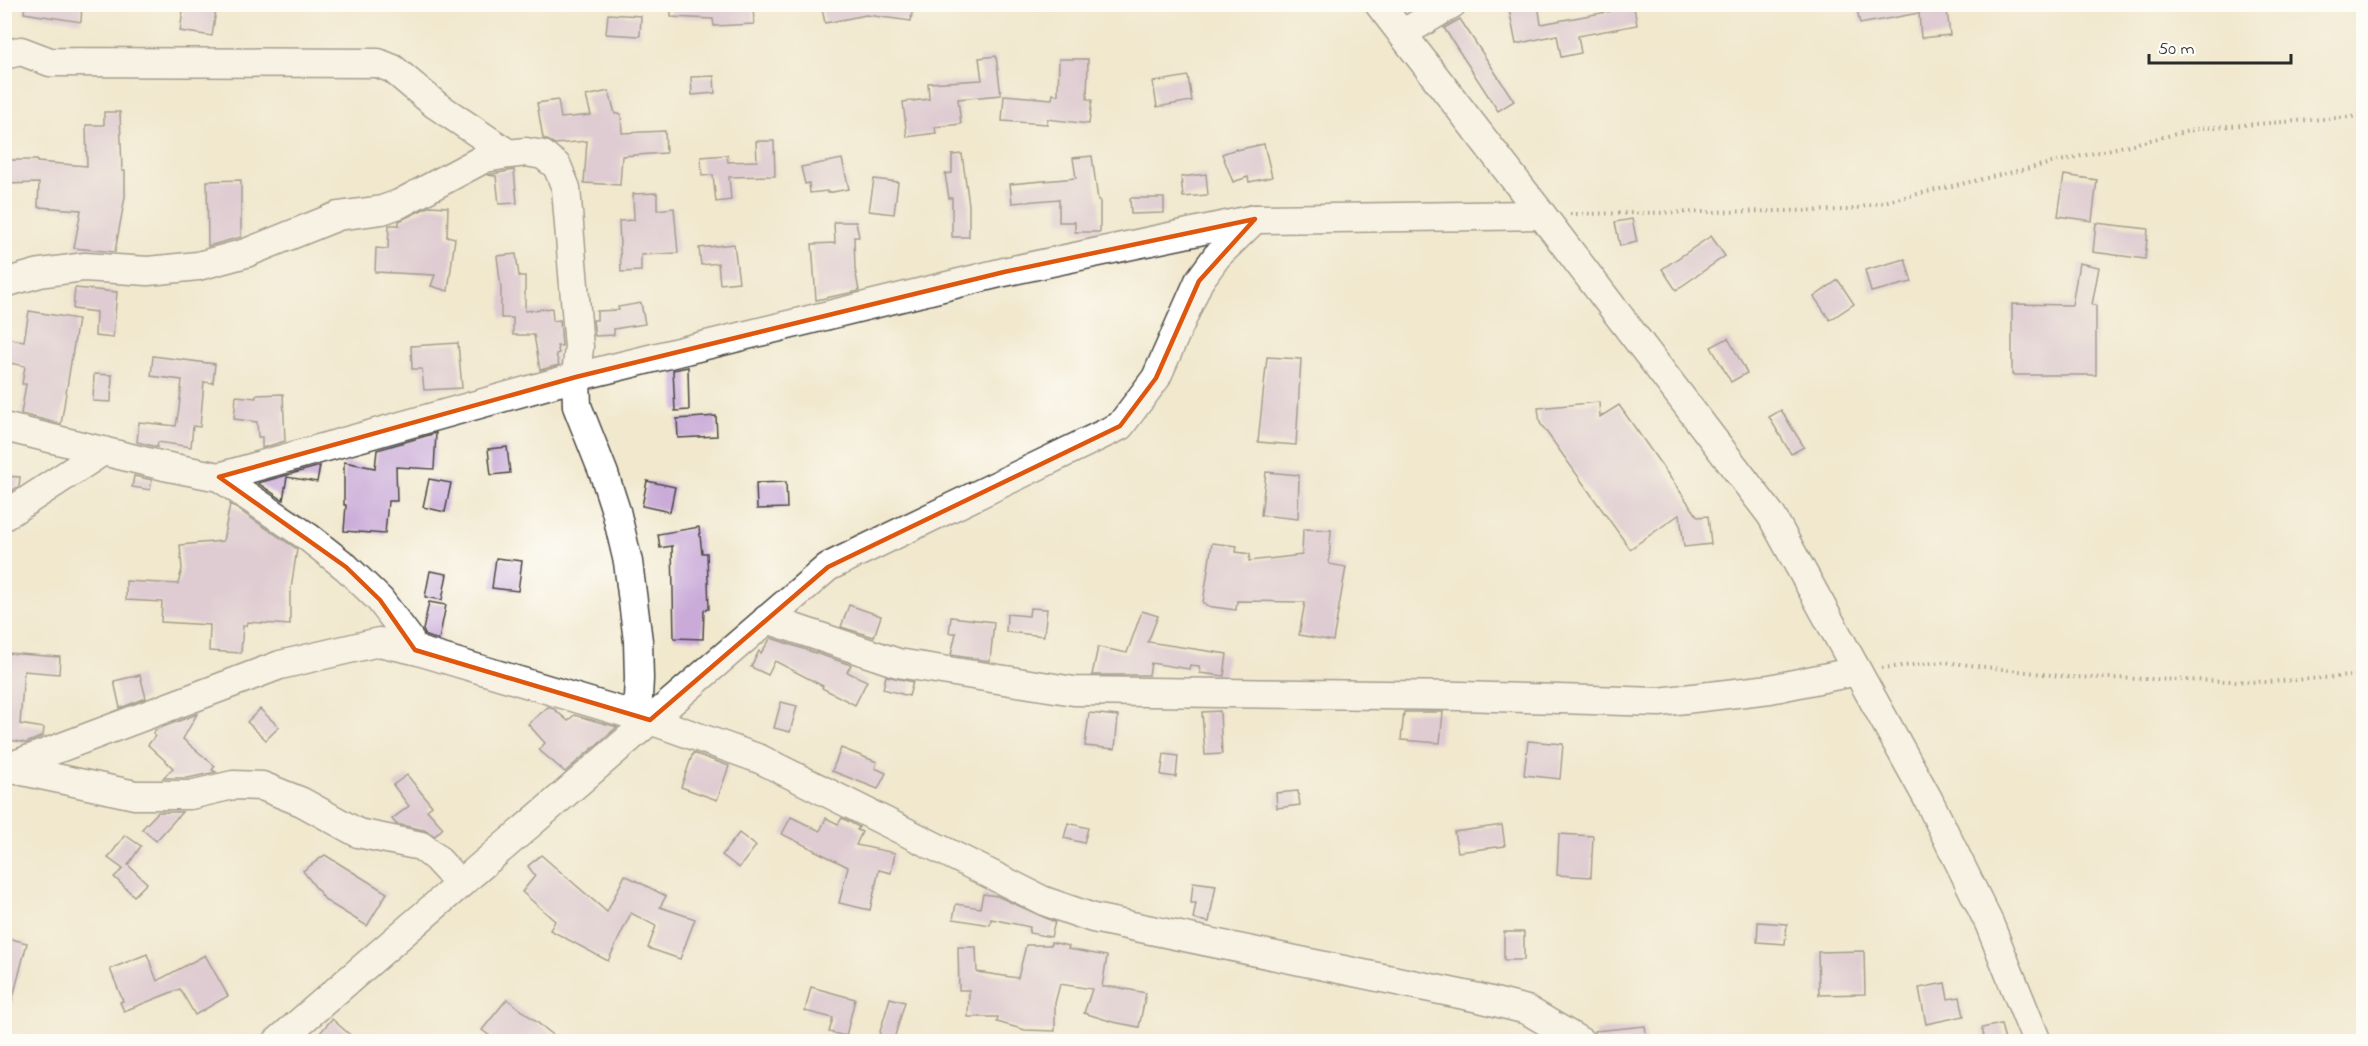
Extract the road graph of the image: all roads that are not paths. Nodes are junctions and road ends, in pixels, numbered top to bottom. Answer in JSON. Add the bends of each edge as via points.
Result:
{"nodes":[{"id":1,"x":1379,"y":4,"type":"edge"},
{"id":2,"x":1452,"y":4,"type":"edge"},
{"id":3,"x":1401,"y":34,"type":"junction"},
{"id":4,"x":4,"y":55,"type":"edge"},
{"id":5,"x":509,"y":154,"type":"junction"},
{"id":6,"x":1542,"y":214,"type":"junction"},
{"id":7,"x":1255,"y":219,"type":"junction"},
{"id":8,"x":4,"y":283,"type":"edge"},
{"id":9,"x":576,"y":377,"type":"junction"},
{"id":10,"x":4,"y":427,"type":"edge"},
{"id":11,"x":103,"y":451,"type":"junction"},
{"id":12,"x":219,"y":477,"type":"junction"},
{"id":13,"x":4,"y":516,"type":"edge"},
{"id":14,"x":767,"y":620,"type":"junction"},
{"id":15,"x":415,"y":650,"type":"junction"},
{"id":16,"x":1857,"y":670,"type":"junction"},
{"id":17,"x":643,"y":718,"type":"junction"},
{"id":18,"x":5,"y":767,"type":"edge"},
{"id":19,"x":460,"y":884,"type":"junction"},
{"id":20,"x":277,"y":1041,"type":"edge"},
{"id":21,"x":1581,"y":1041,"type":"edge"},
{"id":22,"x":2037,"y":1041,"type":"edge"}],
"edges":[{"from":1,"to":3,"type":"street"},
{"from":2,"to":3,"type":"street"},
{"from":3,"to":6,"type":"street"},
{"from":4,"to":5,"type":"street","via":[[21,51],[50,62],[378,63],[393,69],[436,105]]},
{"from":5,"to":8,"type":"street","via":[[485,158],[399,204],[338,216],[246,253],[198,266],[148,271],[84,267]]},
{"from":5,"to":9,"type":"street","via":[[543,154],[557,166],[566,188],[579,347]]},
{"from":6,"to":7,"type":"street"},
{"from":6,"to":16,"type":"street","via":[[1771,514]]},
{"from":7,"to":9,"type":"street","via":[[1004,272]]},
{"from":7,"to":14,"type":"street","via":[[1217,256],[1199,281],[1156,378],[1120,426],[828,567]]},
{"from":9,"to":12,"type":"street"},
{"from":9,"to":17,"type":"street","via":[[577,406],[604,474],[628,562]]},
{"from":10,"to":11,"type":"street"},
{"from":11,"to":12,"type":"street"},
{"from":11,"to":13,"type":"street"},
{"from":12,"to":15,"type":"street","via":[[346,567],[380,600]]},
{"from":14,"to":16,"type":"street","via":[[898,663],[1074,691],[1659,702],[1770,689]]},
{"from":14,"to":17,"type":"street"},
{"from":15,"to":17,"type":"street"},
{"from":15,"to":18,"type":"street","via":[[379,642],[280,664]]},
{"from":16,"to":22,"type":"street","via":[[1928,799],[1989,923]]},
{"from":17,"to":19,"type":"street"},
{"from":17,"to":21,"type":"street","via":[[760,759],[1044,901],[1093,918],[1489,1000],[1527,1010]]},
{"from":18,"to":19,"type":"street","via":[[135,795],[190,795],[232,785],[262,786],[302,802],[358,833],[421,846]]},
{"from":19,"to":20,"type":"street"}]}
